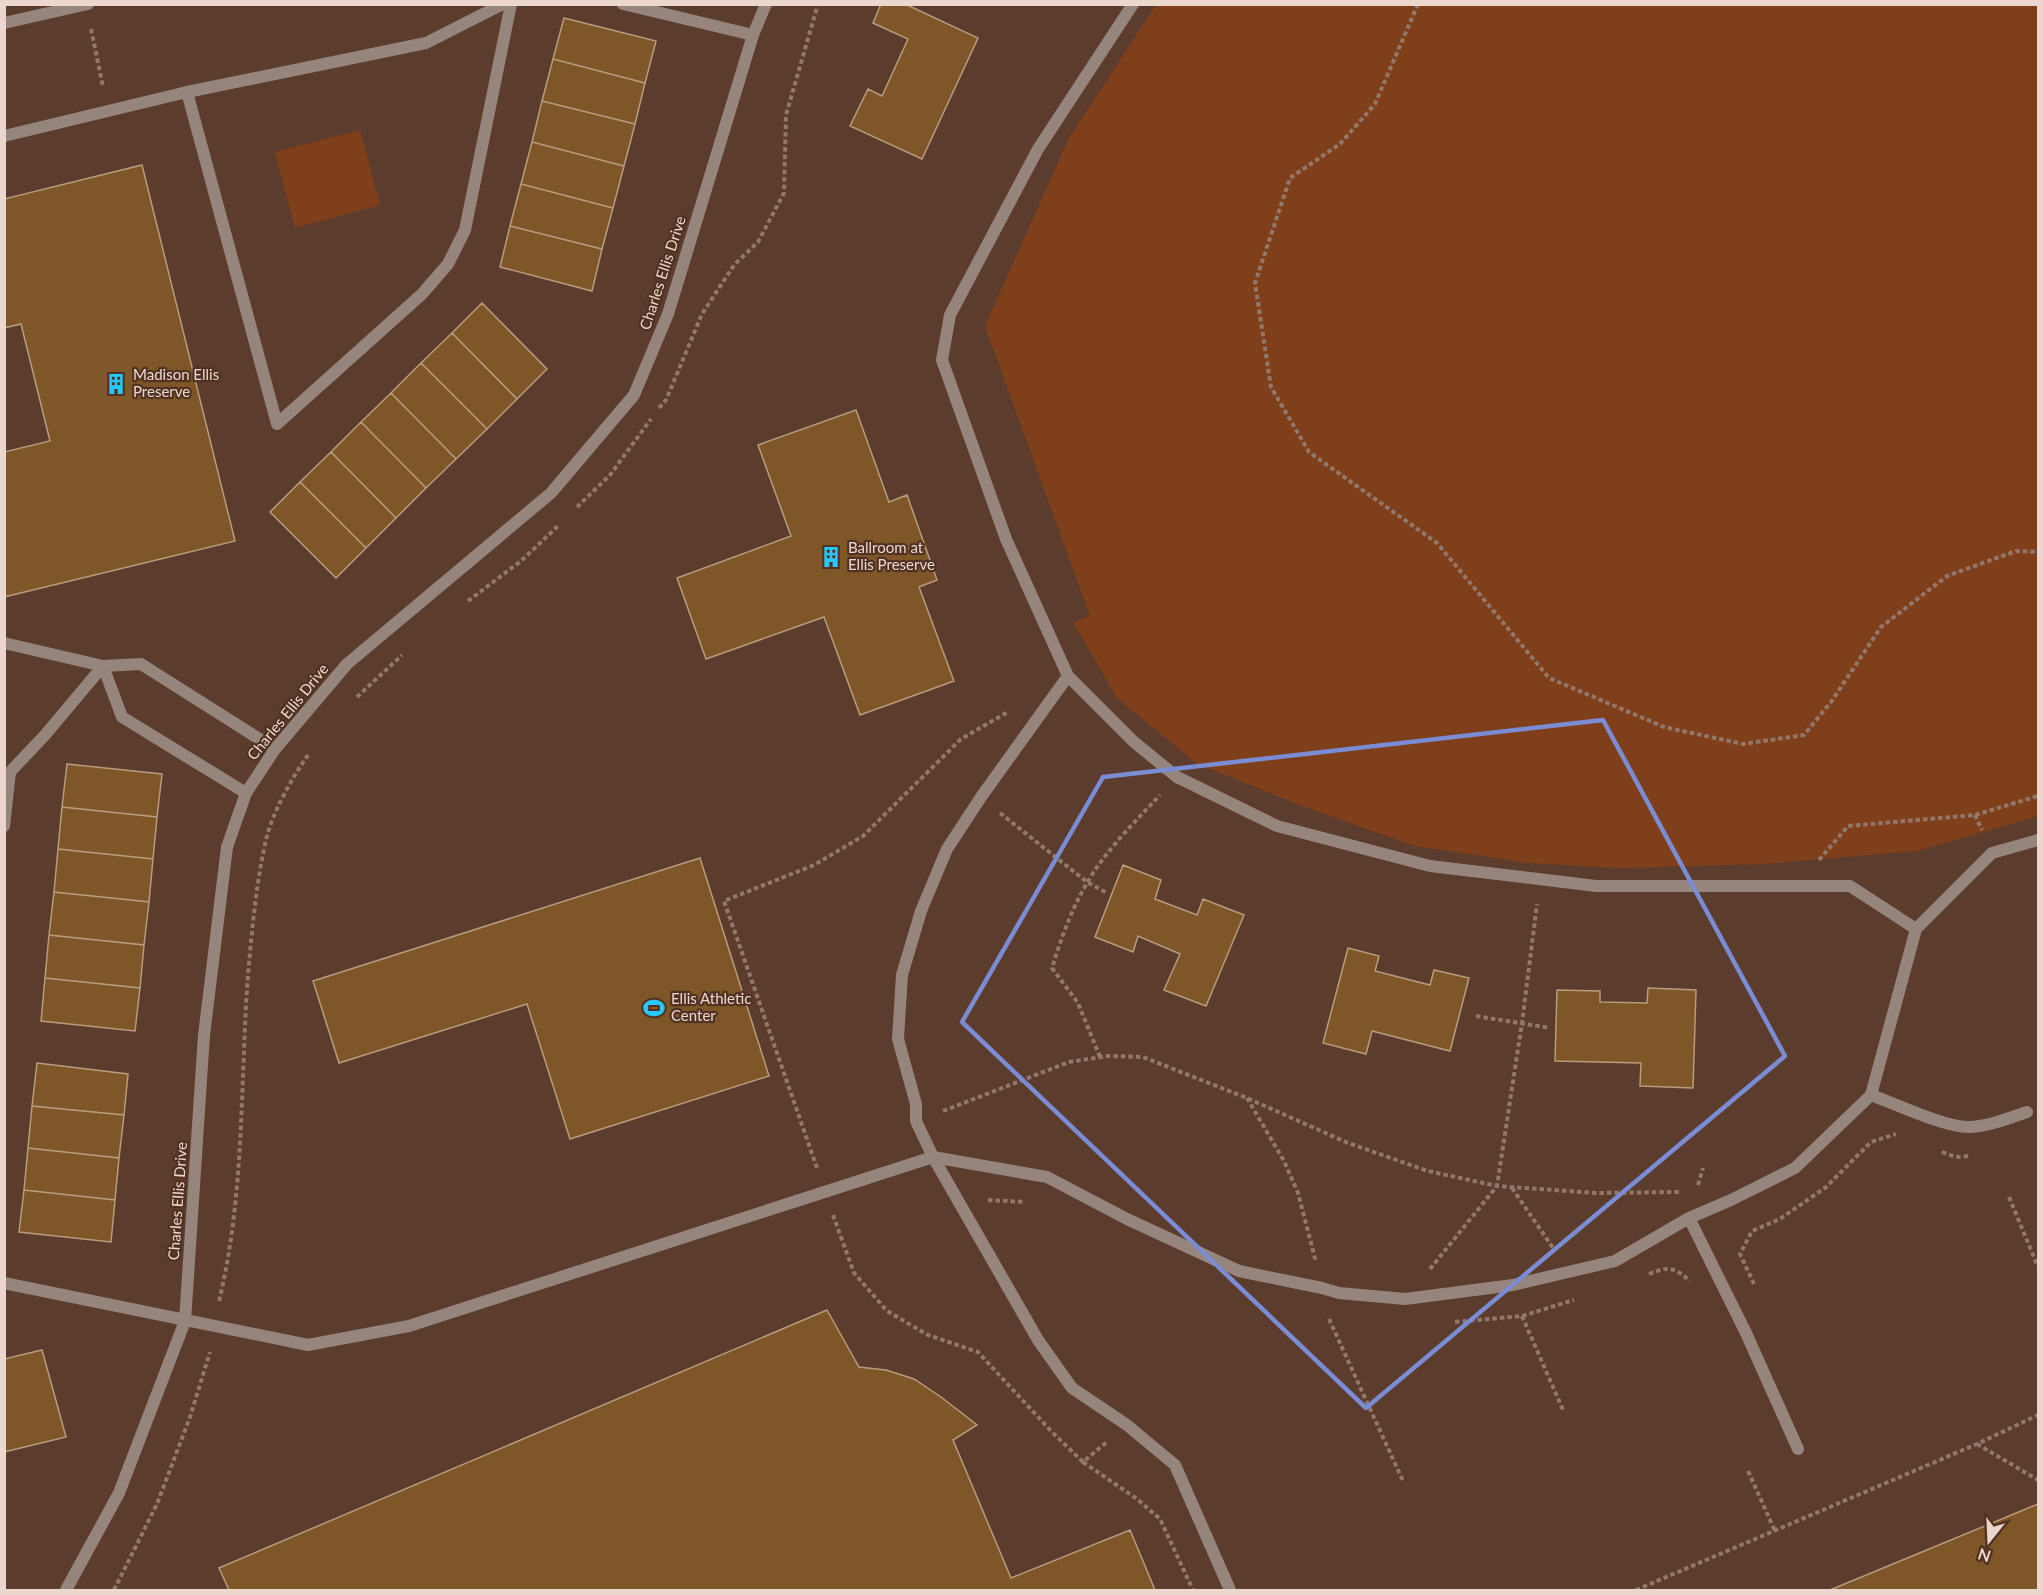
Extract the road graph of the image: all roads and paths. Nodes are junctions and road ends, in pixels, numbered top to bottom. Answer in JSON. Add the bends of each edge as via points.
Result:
{"nodes":[{"id":1,"x":504,"y":4,"type":"edge"},
{"id":2,"x":511,"y":4,"type":"edge"},
{"id":3,"x":623,"y":4,"type":"edge"},
{"id":4,"x":766,"y":4,"type":"edge"},
{"id":5,"x":818,"y":4,"type":"edge"},
{"id":6,"x":1133,"y":4,"type":"edge"},
{"id":7,"x":1418,"y":4,"type":"edge"},
{"id":8,"x":87,"y":5,"type":"edge"},
{"id":9,"x":4,"y":23,"type":"edge"},
{"id":10,"x":753,"y":35,"type":"junction"},
{"id":11,"x":188,"y":92,"type":"junction"},
{"id":12,"x":107,"y":111,"type":"junction"},
{"id":13,"x":4,"y":136,"type":"edge"},
{"id":14,"x":659,"y":409,"type":"dead end"},
{"id":15,"x":652,"y":418,"type":"dead end"},
{"id":16,"x":569,"y":514,"type":"dead end"},
{"id":17,"x":561,"y":522,"type":"dead end"},
{"id":18,"x":2038,"y":552,"type":"edge"},
{"id":19,"x":467,"y":601,"type":"dead end"},
{"id":20,"x":4,"y":643,"type":"edge"},
{"id":21,"x":406,"y":652,"type":"dead end"},
{"id":22,"x":103,"y":666,"type":"junction"},
{"id":23,"x":1068,"y":676,"type":"junction"},
{"id":24,"x":356,"y":697,"type":"dead end"},
{"id":25,"x":1010,"y":710,"type":"dead end"},
{"id":26,"x":274,"y":749,"type":"junction"},
{"id":27,"x":310,"y":751,"type":"dead end"},
{"id":28,"x":7,"y":773,"type":"edge"},
{"id":29,"x":1177,"y":777,"type":"junction"},
{"id":30,"x":246,"y":793,"type":"junction"},
{"id":31,"x":2038,"y":796,"type":"edge"},
{"id":32,"x":981,"y":797,"type":"junction"},
{"id":33,"x":4,"y":826,"type":"edge"},
{"id":34,"x":2038,"y":840,"type":"edge"},
{"id":35,"x":1540,"y":880,"type":"junction"},
{"id":36,"x":1087,"y":882,"type":"junction"},
{"id":37,"x":1798,"y":886,"type":"junction"},
{"id":38,"x":1107,"y":892,"type":"dead end"},
{"id":39,"x":1916,"y":930,"type":"junction"},
{"id":40,"x":1476,"y":1016,"type":"dead end"},
{"id":41,"x":1522,"y":1023,"type":"junction"},
{"id":42,"x":1550,"y":1028,"type":"dead end"},
{"id":43,"x":1100,"y":1057,"type":"junction"},
{"id":44,"x":1871,"y":1095,"type":"junction"},
{"id":45,"x":1247,"y":1098,"type":"junction"},
{"id":46,"x":2027,"y":1112,"type":"dead end"},
{"id":47,"x":916,"y":1121,"type":"junction"},
{"id":48,"x":1906,"y":1137,"type":"dead end"},
{"id":49,"x":1935,"y":1148,"type":"dead end"},
{"id":50,"x":1974,"y":1155,"type":"dead end"},
{"id":51,"x":933,"y":1157,"type":"junction"},
{"id":52,"x":1703,"y":1168,"type":"dead end"},
{"id":53,"x":1497,"y":1186,"type":"junction"},
{"id":54,"x":1511,"y":1187,"type":"junction"},
{"id":55,"x":825,"y":1192,"type":"junction"},
{"id":56,"x":1685,"y":1192,"type":"dead end"},
{"id":57,"x":1696,"y":1192,"type":"dead end"},
{"id":58,"x":2008,"y":1197,"type":"dead end"},
{"id":59,"x":1689,"y":1218,"type":"junction"},
{"id":60,"x":2038,"y":1267,"type":"edge"},
{"id":61,"x":1569,"y":1271,"type":"junction"},
{"id":62,"x":4,"y":1283,"type":"edge"},
{"id":63,"x":1322,"y":1288,"type":"junction"},
{"id":64,"x":1758,"y":1293,"type":"dead end"},
{"id":65,"x":1405,"y":1299,"type":"junction"},
{"id":66,"x":1522,"y":1316,"type":"dead end"},
{"id":67,"x":1329,"y":1319,"type":"dead end"},
{"id":68,"x":185,"y":1321,"type":"junction"},
{"id":69,"x":213,"y":1326,"type":"junction"},
{"id":70,"x":1564,"y":1412,"type":"dead end"},
{"id":71,"x":2038,"y":1415,"type":"edge"},
{"id":72,"x":1127,"y":1425,"type":"junction"},
{"id":73,"x":1977,"y":1444,"type":"junction"},
{"id":74,"x":1798,"y":1449,"type":"dead end"},
{"id":75,"x":1083,"y":1462,"type":"junction"},
{"id":76,"x":1748,"y":1471,"type":"dead end"},
{"id":77,"x":1404,"y":1480,"type":"dead end"},
{"id":78,"x":2038,"y":1480,"type":"edge"},
{"id":79,"x":1775,"y":1531,"type":"junction"},
{"id":80,"x":66,"y":1590,"type":"edge"},
{"id":81,"x":114,"y":1590,"type":"edge"},
{"id":82,"x":1192,"y":1590,"type":"edge"},
{"id":83,"x":1230,"y":1590,"type":"edge"},
{"id":84,"x":1636,"y":1590,"type":"edge"}],
"edges":[{"from":1,"to":11,"type":"street","via":[[426,43]]},
{"from":2,"to":11,"type":"street","via":[[465,230],[448,264],[422,294],[277,424]]},
{"from":3,"to":10,"type":"street"},
{"from":4,"to":10,"type":"street","name":"Charles Ellis Drive"},
{"from":5,"to":14,"type":"path","via":[[786,115],[784,193],[758,242],[734,265],[702,314]]},
{"from":6,"to":23,"type":"street","via":[[1038,149],[950,315],[942,360],[1006,539]]},
{"from":7,"to":18,"type":"path","via":[[1375,105],[1340,144],[1290,178],[1255,283],[1271,387],[1309,452],[1437,543],[1549,678],[1664,727],[1743,744],[1804,735],[1881,627],[1947,576],[2016,551]]},
{"from":8,"to":9,"type":"street"},
{"from":8,"to":12,"type":"path"},
{"from":10,"to":26,"type":"street","name":"Charles Ellis Drive","via":[[668,314],[634,394],[551,493],[346,664]]},
{"from":11,"to":12,"type":"street"},
{"from":12,"to":13,"type":"street"},
{"from":15,"to":16,"type":"path","via":[[610,475]]},
{"from":17,"to":19,"type":"path","via":[[521,561]]},
{"from":20,"to":22,"type":"street"},
{"from":21,"to":24,"type":"path"},
{"from":22,"to":26,"type":"street","via":[[141,664]]},
{"from":22,"to":28,"type":"street"},
{"from":22,"to":30,"type":"street","via":[[122,717]]},
{"from":23,"to":29,"type":"street","via":[[1134,742]]},
{"from":23,"to":32,"type":"street"},
{"from":25,"to":55,"type":"path","via":[[961,739],[863,836],[814,865],[724,901]]},
{"from":26,"to":30,"type":"street","name":"Charles Ellis Drive"},
{"from":27,"to":69,"type":"path","via":[[291,780],[265,848],[251,944],[240,1158],[225,1276]]},
{"from":28,"to":33,"type":"street"},
{"from":29,"to":35,"type":"street","via":[[1277,826],[1430,866]]},
{"from":29,"to":36,"type":"path","via":[[1115,844]]},
{"from":30,"to":68,"type":"street","name":"Charles Ellis Drive","via":[[227,847],[204,1035]]},
{"from":31,"to":37,"type":"path","via":[[1975,815],[1848,825]]},
{"from":32,"to":36,"type":"path"},
{"from":32,"to":47,"type":"street","via":[[947,849],[921,911],[902,975],[898,1039],[916,1104]]},
{"from":34,"to":39,"type":"street","via":[[1992,853]]},
{"from":35,"to":37,"type":"street","via":[[1596,886]]},
{"from":35,"to":41,"type":"path"},
{"from":36,"to":38,"type":"path"},
{"from":36,"to":43,"type":"path","via":[[1066,924],[1052,968],[1078,1003]]},
{"from":37,"to":39,"type":"street","via":[[1850,886]]},
{"from":39,"to":44,"type":"street"},
{"from":40,"to":41,"type":"path"},
{"from":41,"to":42,"type":"path"},
{"from":41,"to":53,"type":"path"},
{"from":43,"to":45,"type":"path","via":[[1143,1057]]},
{"from":43,"to":47,"type":"path","via":[[1069,1062]]},
{"from":44,"to":46,"type":"street","via":[[1968,1127]]},
{"from":44,"to":59,"type":"street","via":[[1795,1168]]},
{"from":45,"to":53,"type":"path","via":[[1348,1143],[1428,1171]]},
{"from":45,"to":63,"type":"path","via":[[1298,1193]]},
{"from":47,"to":51,"type":"street"},
{"from":48,"to":64,"type":"path","via":[[1896,1134],[1871,1142],[1826,1187],[1780,1219],[1752,1231],[1740,1254]]},
{"from":49,"to":50,"type":"path","via":[[1956,1158]]},
{"from":51,"to":55,"type":"street"},
{"from":51,"to":63,"type":"street","via":[[1047,1177],[1239,1271]]},
{"from":51,"to":72,"type":"street","via":[[1038,1340],[1072,1388]]},
{"from":52,"to":57,"type":"path"},
{"from":53,"to":54,"type":"path"},
{"from":53,"to":65,"type":"path"},
{"from":54,"to":56,"type":"path","via":[[1596,1193]]},
{"from":54,"to":61,"type":"path"},
{"from":55,"to":69,"type":"street","via":[[409,1326],[308,1345]]},
{"from":55,"to":75,"type":"path","via":[[854,1273],[887,1311],[928,1335],[978,1352]]},
{"from":58,"to":60,"type":"path"},
{"from":59,"to":61,"type":"street","via":[[1615,1261]]},
{"from":59,"to":74,"type":"street"},
{"from":61,"to":65,"type":"street","via":[[1513,1285]]},
{"from":62,"to":68,"type":"street"},
{"from":63,"to":65,"type":"street"},
{"from":66,"to":70,"type":"path"},
{"from":67,"to":77,"type":"path"},
{"from":68,"to":69,"type":"street"},
{"from":68,"to":80,"type":"street","name":"Charles Ellis Drive","via":[[119,1493]]},
{"from":69,"to":81,"type":"path","via":[[210,1356],[190,1417],[157,1504]]},
{"from":71,"to":73,"type":"path"},
{"from":72,"to":75,"type":"path"},
{"from":72,"to":83,"type":"street","via":[[1175,1465]]},
{"from":73,"to":78,"type":"path"},
{"from":73,"to":79,"type":"path"},
{"from":75,"to":82,"type":"path","via":[[1160,1519]]},
{"from":76,"to":79,"type":"path"},
{"from":79,"to":84,"type":"path"}]}
